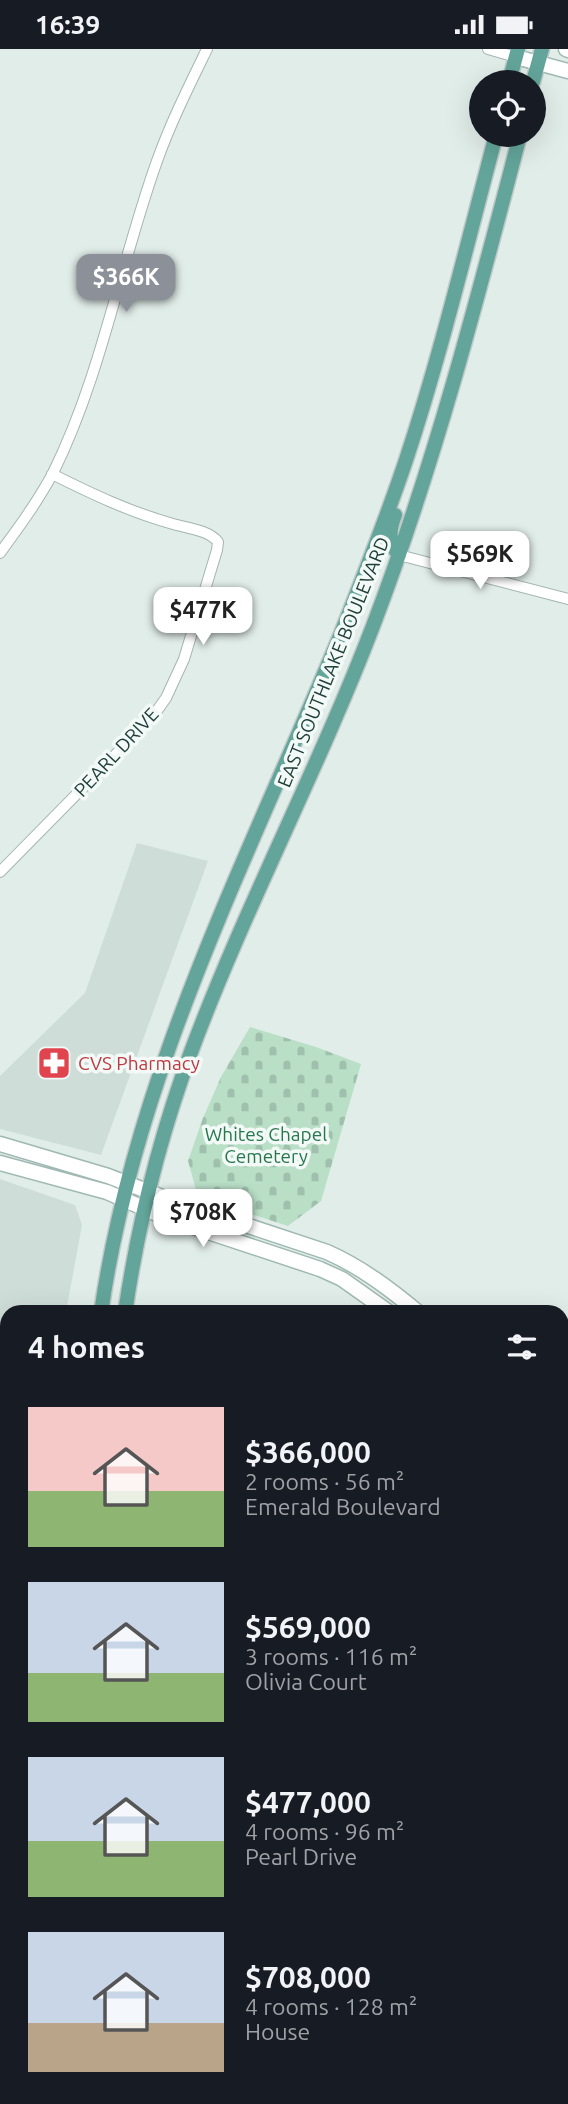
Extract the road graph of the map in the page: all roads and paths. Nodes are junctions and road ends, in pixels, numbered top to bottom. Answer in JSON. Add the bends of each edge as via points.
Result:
{"nodes":[{"id":1,"x":207,"y":49,"type":"edge"},
{"id":2,"x":488,"y":49,"type":"edge"},
{"id":3,"x":517,"y":53,"type":"edge"},
{"id":4,"x":540,"y":56,"type":"edge"},
{"id":5,"x":512,"y":70,"type":"edge"},
{"id":6,"x":568,"y":71,"type":"edge"},
{"id":7,"x":493,"y":147,"type":"edge"},
{"id":8,"x":517,"y":147,"type":"edge"},
{"id":9,"x":406,"y":460,"type":"junction"},
{"id":10,"x":52,"y":474,"type":"junction"},
{"id":11,"x":0,"y":553,"type":"edge"},
{"id":12,"x":398,"y":555,"type":"junction"},
{"id":13,"x":568,"y":599,"type":"edge"},
{"id":14,"x":0,"y":872,"type":"edge"},
{"id":15,"x":218,"y":922,"type":"junction"},
{"id":16,"x":240,"y":933,"type":"junction"},
{"id":17,"x":0,"y":1144,"type":"edge"},
{"id":18,"x":0,"y":1163,"type":"edge"},
{"id":19,"x":126,"y":1183,"type":"junction"},
{"id":20,"x":149,"y":1193,"type":"junction"},
{"id":21,"x":122,"y":1200,"type":"junction"},
{"id":22,"x":145,"y":1209,"type":"junction"},
{"id":23,"x":102,"y":1305,"type":"edge"},
{"id":24,"x":126,"y":1305,"type":"edge"},
{"id":25,"x":379,"y":1305,"type":"edge"},
{"id":26,"x":409,"y":1305,"type":"edge"}],
"edges":[{"from":1,"to":10,"type":"street","via":[[157,160],[96,362]]},
{"from":2,"to":3,"type":"street"},
{"from":3,"to":4,"type":"main road"},
{"from":3,"to":5,"type":"main road"},
{"from":4,"to":6,"type":"main road"},
{"from":7,"to":9,"type":"main road","name":"EAST SOUTHLAKE BOULEVARD"},
{"from":8,"to":12,"type":"main road","name":"EAST SOUTHLAKE BOULEVARD","via":[[462,356]]},
{"from":9,"to":12,"type":"main road","via":[[390,530]]},
{"from":9,"to":15,"type":"main road","name":"EAST SOUTHLAKE BOULEVARD","via":[[340,636]]},
{"from":10,"to":11,"type":"street"},
{"from":10,"to":14,"type":"street","name":"PEARL DRIVE","via":[[122,508],[208,534],[218,543],[184,659],[166,698]]},
{"from":12,"to":13,"type":"street"},
{"from":12,"to":16,"type":"main road","name":"EAST SOUTHLAKE BOULEVARD","via":[[372,628]]},
{"from":15,"to":16,"type":"main road"},
{"from":15,"to":19,"type":"main road","name":"EAST SOUTHLAKE BOULEVARD","via":[[157,1079]]},
{"from":16,"to":20,"type":"main road","name":"EAST SOUTHLAKE BOULEVARD","via":[[190,1055]]},
{"from":17,"to":19,"type":"main road"},
{"from":18,"to":21,"type":"main road"},
{"from":19,"to":20,"type":"main road"},
{"from":19,"to":21,"type":"main road","name":"EAST SOUTHLAKE BOULEVARD"},
{"from":20,"to":22,"type":"main road","name":"EAST SOUTHLAKE BOULEVARD"},
{"from":20,"to":26,"type":"main road","via":[[351,1262]]},
{"from":21,"to":22,"type":"main road"},
{"from":21,"to":23,"type":"main road","name":"EAST SOUTHLAKE BOULEVARD"},
{"from":22,"to":24,"type":"main road","name":"EAST SOUTHLAKE BOULEVARD"},
{"from":22,"to":25,"type":"main road","via":[[320,1269]]}]}
